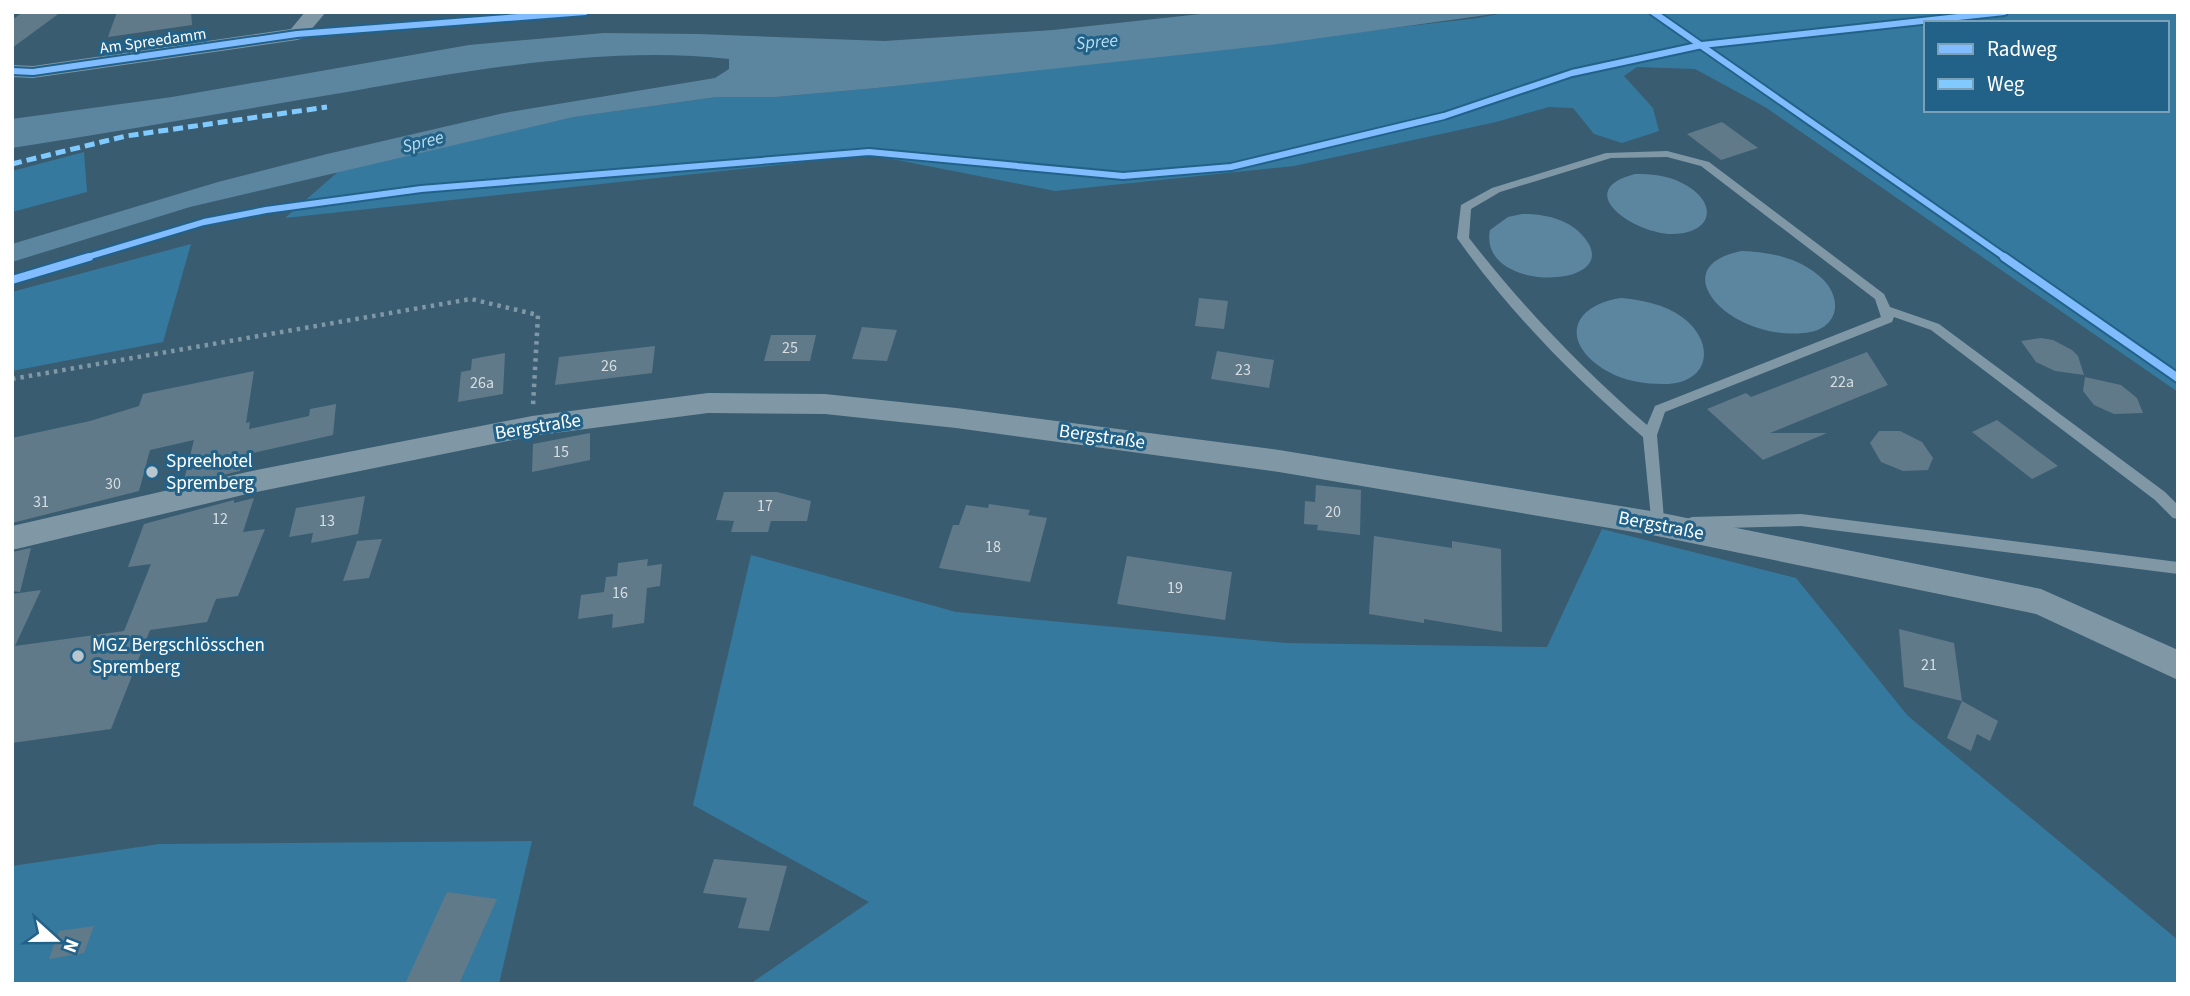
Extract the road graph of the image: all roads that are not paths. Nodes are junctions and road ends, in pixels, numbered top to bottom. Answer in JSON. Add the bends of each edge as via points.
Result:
{"nodes":[{"id":1,"x":316,"y":12,"type":"edge"},
{"id":2,"x":12,"y":71,"type":"edge"},
{"id":3,"x":1885,"y":310,"type":"junction"},
{"id":4,"x":1650,"y":435,"type":"junction"},
{"id":5,"x":2178,"y":514,"type":"edge"},
{"id":6,"x":1657,"y":524,"type":"junction"},
{"id":7,"x":12,"y":538,"type":"edge"},
{"id":8,"x":2178,"y":568,"type":"edge"},
{"id":9,"x":2178,"y":666,"type":"edge"}],
"edges":[{"from":1,"to":2,"type":"street","name":"Am Spreedamm","via":[[297,34],[33,72]]},
{"from":3,"to":4,"type":"lane","via":[[1888,319],[1660,410]]},
{"from":3,"to":4,"type":"lane","via":[[1880,297],[1705,164],[1667,154],[1610,155],[1496,190],[1465,207],[1463,238],[1499,286]]},
{"from":3,"to":5,"type":"lane","via":[[1935,327]]},
{"from":4,"to":6,"type":"lane"},
{"from":6,"to":7,"type":"street","name":"Bergstraße","via":[[1279,461],[956,418],[825,404],[708,403],[532,426],[247,483]]},
{"from":6,"to":8,"type":"lane","via":[[1801,520]]},
{"from":6,"to":9,"type":"street","name":"Bergstraße","via":[[2041,602]]}]}
